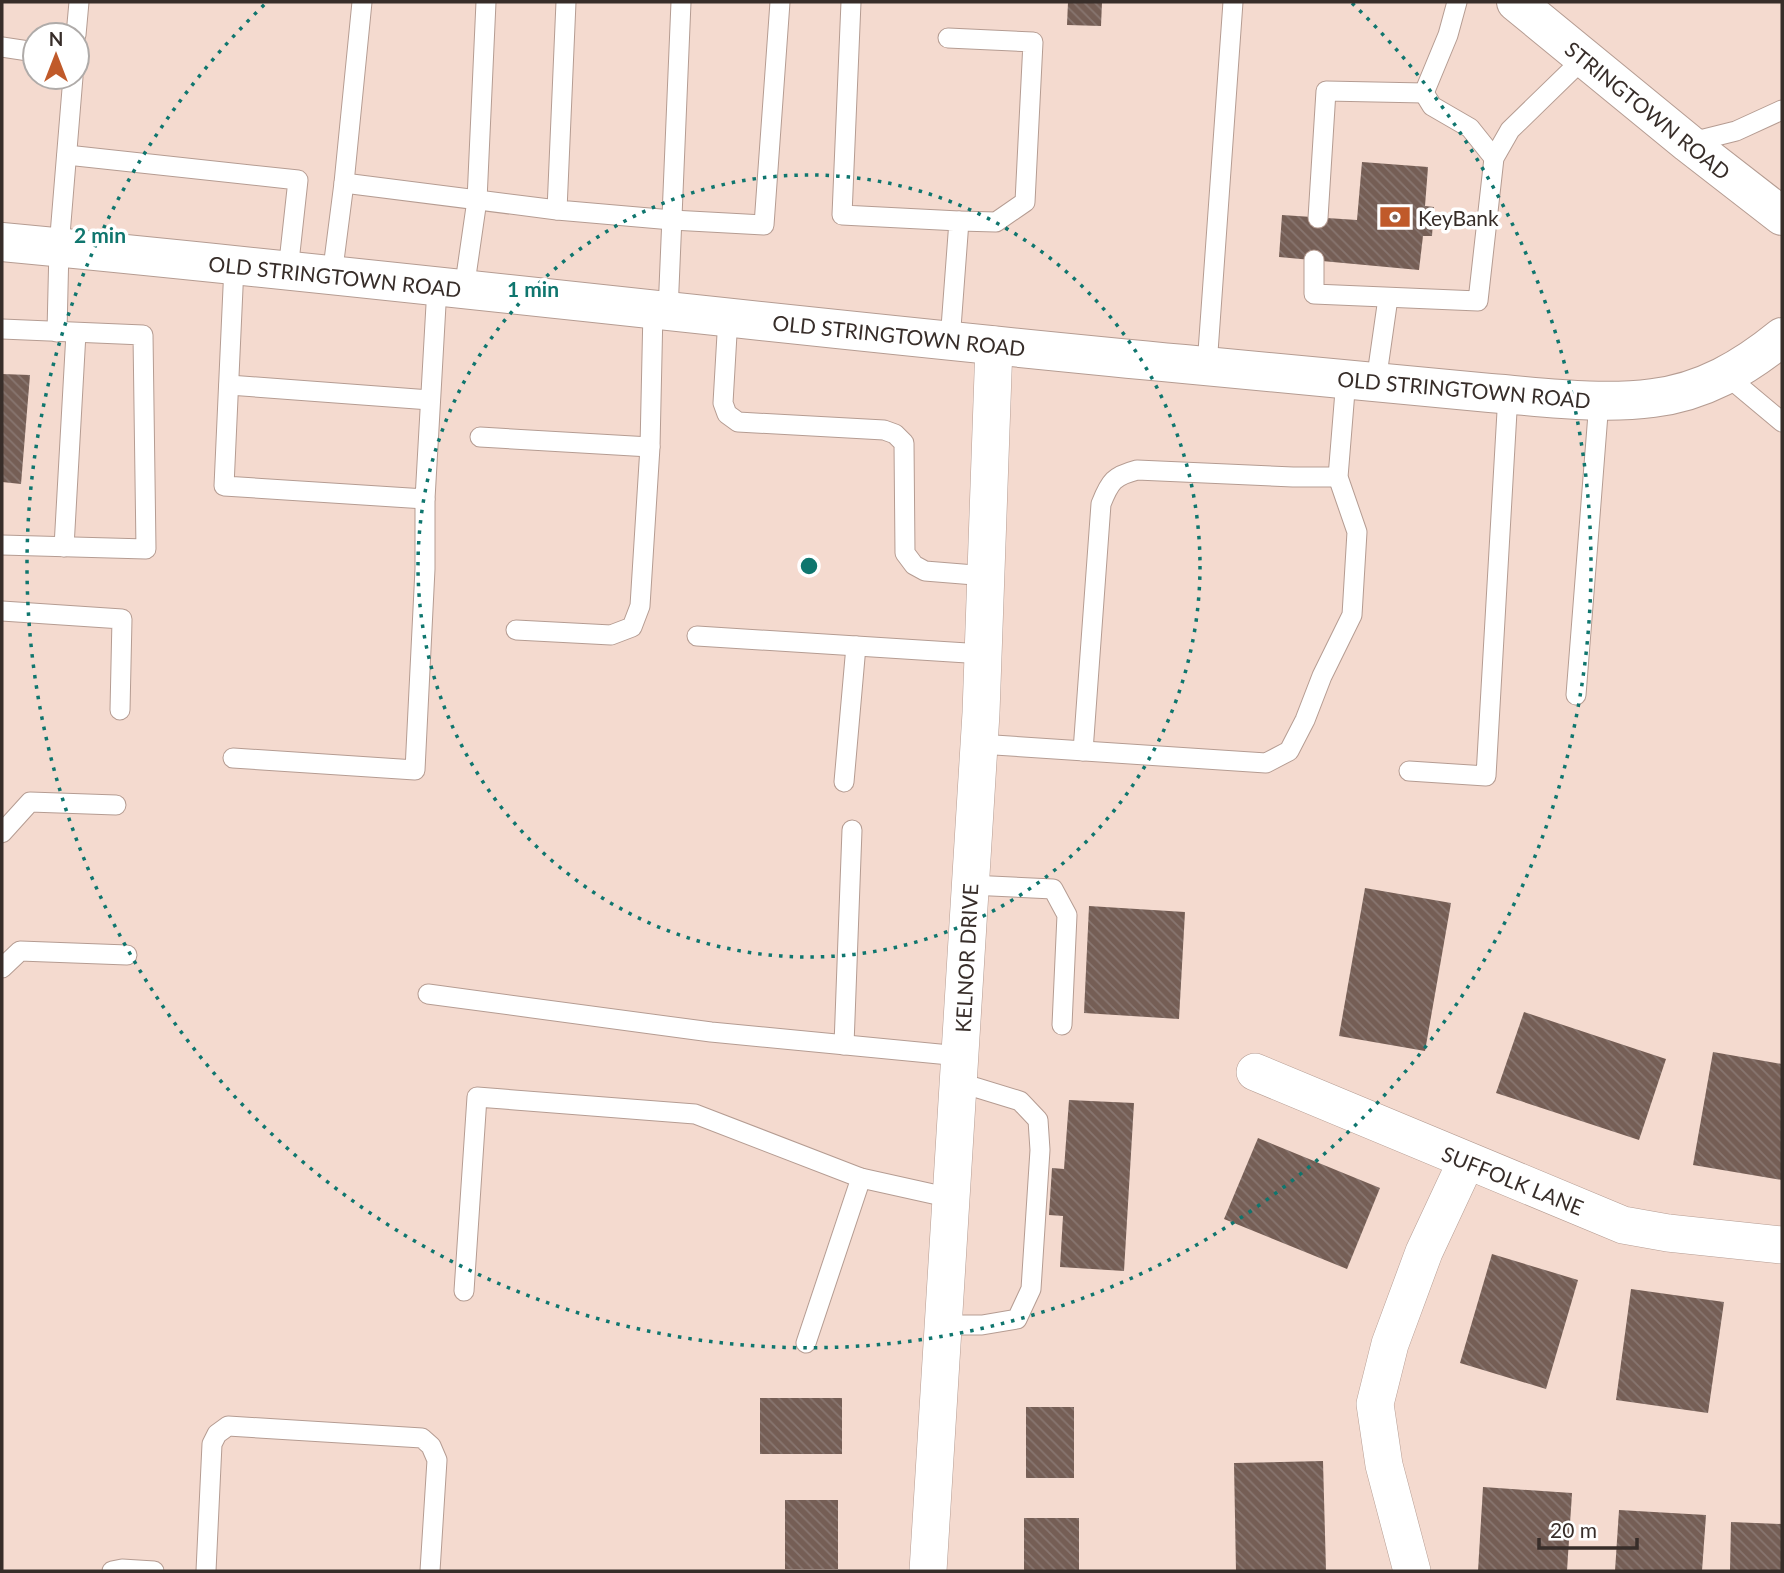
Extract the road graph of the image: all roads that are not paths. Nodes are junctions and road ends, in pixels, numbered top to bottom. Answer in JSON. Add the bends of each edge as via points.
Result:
{"nodes":[{"id":1,"x":79,"y":2,"type":"edge"},
{"id":2,"x":362,"y":2,"type":"edge"},
{"id":3,"x":486,"y":2,"type":"edge"},
{"id":4,"x":566,"y":2,"type":"edge"},
{"id":5,"x":681,"y":2,"type":"edge"},
{"id":6,"x":780,"y":2,"type":"edge"},
{"id":7,"x":851,"y":2,"type":"edge"},
{"id":8,"x":1233,"y":2,"type":"edge"},
{"id":9,"x":1457,"y":2,"type":"edge"},
{"id":10,"x":1517,"y":2,"type":"edge"},
{"id":11,"x":77,"y":21,"type":"edge"},
{"id":12,"x":948,"y":38,"type":"dead end"},
{"id":13,"x":2,"y":47,"type":"edge"},
{"id":14,"x":21,"y":50,"type":"edge"},
{"id":15,"x":1584,"y":58,"type":"junction"},
{"id":16,"x":72,"y":91,"type":"edge"},
{"id":17,"x":1424,"y":93,"type":"junction"},
{"id":18,"x":1782,"y":110,"type":"edge"},
{"id":19,"x":1688,"y":143,"type":"junction"},
{"id":20,"x":66,"y":155,"type":"junction"},
{"id":21,"x":1494,"y":158,"type":"junction"},
{"id":22,"x":344,"y":183,"type":"junction"},
{"id":23,"x":477,"y":200,"type":"junction"},
{"id":24,"x":558,"y":210,"type":"junction"},
{"id":25,"x":1782,"y":216,"type":"edge"},
{"id":26,"x":1318,"y":218,"type":"dead end"},
{"id":27,"x":672,"y":220,"type":"junction"},
{"id":28,"x":958,"y":221,"type":"junction"},
{"id":29,"x":2,"y":242,"type":"edge"},
{"id":30,"x":59,"y":247,"type":"junction"},
{"id":31,"x":1314,"y":260,"type":"dead end"},
{"id":32,"x":234,"y":266,"type":"junction"},
{"id":33,"x":288,"y":271,"type":"junction"},
{"id":34,"x":332,"y":276,"type":"junction"},
{"id":35,"x":450,"y":288,"type":"junction"},
{"id":36,"x":1388,"y":299,"type":"junction"},
{"id":37,"x":661,"y":311,"type":"junction"},
{"id":38,"x":728,"y":317,"type":"junction"},
{"id":39,"x":2,"y":329,"type":"edge"},
{"id":40,"x":67,"y":332,"type":"junction"},
{"id":41,"x":1782,"y":337,"type":"edge"},
{"id":42,"x":950,"y":341,"type":"junction"},
{"id":43,"x":995,"y":345,"type":"junction"},
{"id":44,"x":1207,"y":366,"type":"junction"},
{"id":45,"x":1727,"y":376,"type":"junction"},
{"id":46,"x":1361,"y":381,"type":"junction"},
{"id":47,"x":229,"y":385,"type":"junction"},
{"id":48,"x":1508,"y":394,"type":"junction"},
{"id":49,"x":430,"y":400,"type":"junction"},
{"id":50,"x":1599,"y":401,"type":"junction"},
{"id":51,"x":1782,"y":422,"type":"edge"},
{"id":52,"x":480,"y":437,"type":"dead end"},
{"id":53,"x":650,"y":447,"type":"junction"},
{"id":54,"x":1338,"y":477,"type":"junction"},
{"id":55,"x":425,"y":499,"type":"junction"},
{"id":56,"x":2,"y":545,"type":"edge"},
{"id":57,"x":64,"y":547,"type":"junction"},
{"id":58,"x":986,"y":576,"type":"junction"},
{"id":59,"x":2,"y":611,"type":"edge"},
{"id":60,"x":516,"y":630,"type":"dead end"},
{"id":61,"x":697,"y":636,"type":"dead end"},
{"id":62,"x":856,"y":646,"type":"junction"},
{"id":63,"x":983,"y":654,"type":"junction"},
{"id":64,"x":1576,"y":695,"type":"dead end"},
{"id":65,"x":120,"y":710,"type":"dead end"},
{"id":66,"x":979,"y":744,"type":"junction"},
{"id":67,"x":1083,"y":751,"type":"junction"},
{"id":68,"x":233,"y":758,"type":"dead end"},
{"id":69,"x":1409,"y":771,"type":"dead end"},
{"id":70,"x":844,"y":782,"type":"dead end"},
{"id":71,"x":116,"y":806,"type":"dead end"},
{"id":72,"x":852,"y":830,"type":"dead end"},
{"id":73,"x":2,"y":833,"type":"edge"},
{"id":74,"x":970,"y":885,"type":"junction"},
{"id":75,"x":127,"y":955,"type":"dead end"},
{"id":76,"x":2,"y":968,"type":"edge"},
{"id":77,"x":428,"y":994,"type":"dead end"},
{"id":78,"x":1062,"y":1025,"type":"dead end"},
{"id":79,"x":844,"y":1045,"type":"junction"},
{"id":80,"x":959,"y":1069,"type":"junction"},
{"id":81,"x":1255,"y":1072,"type":"dead end"},
{"id":82,"x":1466,"y":1161,"type":"junction"},
{"id":83,"x":861,"y":1178,"type":"junction"},
{"id":84,"x":951,"y":1198,"type":"junction"},
{"id":85,"x":1782,"y":1245,"type":"edge"},
{"id":86,"x":464,"y":1291,"type":"dead end"},
{"id":87,"x":943,"y":1325,"type":"junction"},
{"id":88,"x":806,"y":1343,"type":"dead end"},
{"id":89,"x":111,"y":1571,"type":"edge"},
{"id":90,"x":154,"y":1571,"type":"edge"},
{"id":91,"x":206,"y":1571,"type":"edge"},
{"id":92,"x":430,"y":1571,"type":"edge"},
{"id":93,"x":928,"y":1571,"type":"edge"},
{"id":94,"x":1412,"y":1571,"type":"edge"}],
"edges":[{"from":1,"to":11,"type":"lane"},
{"from":2,"to":22,"type":"lane"},
{"from":3,"to":23,"type":"lane"},
{"from":4,"to":24,"type":"lane"},
{"from":5,"to":27,"type":"lane"},
{"from":6,"to":27,"type":"lane","via":[[764,225]]},
{"from":7,"to":28,"type":"lane","via":[[842,215]]},
{"from":8,"to":44,"type":"lane"},
{"from":9,"to":17,"type":"lane"},
{"from":10,"to":15,"type":"street","name":"STRINGTOWN ROAD"},
{"from":12,"to":28,"type":"lane","via":[[1033,42],[1025,202],[996,222]]},
{"from":13,"to":14,"type":"lane"},
{"from":15,"to":19,"type":"street","name":"STRINGTOWN ROAD"},
{"from":15,"to":21,"type":"lane","via":[[1510,130]]},
{"from":16,"to":20,"type":"lane"},
{"from":17,"to":21,"type":"lane","via":[[1432,106],[1470,128]]},
{"from":17,"to":26,"type":"lane","via":[[1326,91]]},
{"from":18,"to":19,"type":"lane","via":[[1736,131]]},
{"from":19,"to":25,"type":"street","name":"STRINGTOWN ROAD"},
{"from":20,"to":30,"type":"lane"},
{"from":20,"to":33,"type":"lane","via":[[298,180]]},
{"from":21,"to":36,"type":"lane","via":[[1478,301]]},
{"from":22,"to":23,"type":"lane"},
{"from":22,"to":34,"type":"lane"},
{"from":23,"to":24,"type":"lane"},
{"from":23,"to":35,"type":"lane"},
{"from":24,"to":27,"type":"lane"},
{"from":27,"to":37,"type":"lane"},
{"from":28,"to":42,"type":"lane"},
{"from":29,"to":30,"type":"street","name":"OLD STRINGTOWN ROAD"},
{"from":30,"to":32,"type":"street","name":"OLD STRINGTOWN ROAD"},
{"from":30,"to":40,"type":"lane"},
{"from":31,"to":36,"type":"lane","via":[[1314,294]]},
{"from":32,"to":33,"type":"street","name":"OLD STRINGTOWN ROAD"},
{"from":32,"to":47,"type":"lane"},
{"from":33,"to":34,"type":"street","name":"OLD STRINGTOWN ROAD"},
{"from":34,"to":35,"type":"street","name":"OLD STRINGTOWN ROAD"},
{"from":35,"to":37,"type":"street","name":"OLD STRINGTOWN ROAD"},
{"from":35,"to":49,"type":"lane"},
{"from":36,"to":46,"type":"lane"},
{"from":37,"to":38,"type":"street","name":"OLD STRINGTOWN ROAD"},
{"from":37,"to":53,"type":"lane"},
{"from":38,"to":42,"type":"street","name":"OLD STRINGTOWN ROAD"},
{"from":38,"to":58,"type":"lane","via":[[723,403],[727,414],[738,422],[895,434],[904,443],[905,552],[925,571]]},
{"from":39,"to":40,"type":"lane"},
{"from":40,"to":57,"type":"lane"},
{"from":40,"to":57,"type":"lane","via":[[144,335],[146,549]]},
{"from":41,"to":45,"type":"street","name":"OLD STRINGTOWN ROAD"},
{"from":42,"to":43,"type":"street","name":"OLD STRINGTOWN ROAD"},
{"from":43,"to":44,"type":"street","name":"OLD STRINGTOWN ROAD"},
{"from":43,"to":58,"type":"street","name":"KELNOR DRIVE"},
{"from":44,"to":46,"type":"street","name":"OLD STRINGTOWN ROAD"},
{"from":45,"to":50,"type":"street","name":"OLD STRINGTOWN ROAD","via":[[1674,395]]},
{"from":45,"to":51,"type":"lane"},
{"from":46,"to":48,"type":"street","name":"OLD STRINGTOWN ROAD"},
{"from":46,"to":54,"type":"lane"},
{"from":47,"to":49,"type":"lane"},
{"from":47,"to":55,"type":"lane","via":[[224,486]]},
{"from":48,"to":50,"type":"street","name":"OLD STRINGTOWN ROAD"},
{"from":48,"to":69,"type":"lane","via":[[1486,776]]},
{"from":49,"to":55,"type":"lane"},
{"from":50,"to":64,"type":"lane"},
{"from":52,"to":53,"type":"lane"},
{"from":53,"to":60,"type":"lane","via":[[640,606],[632,627],[611,635]]},
{"from":54,"to":67,"type":"lane","via":[[1357,532],[1352,615],[1289,751],[1266,763]]},
{"from":54,"to":67,"type":"lane","via":[[1137,470],[1119,474],[1101,504]]},
{"from":55,"to":68,"type":"lane","via":[[415,770]]},
{"from":56,"to":57,"type":"lane"},
{"from":58,"to":63,"type":"street","name":"KELNOR DRIVE"},
{"from":59,"to":65,"type":"lane","via":[[122,619]]},
{"from":61,"to":62,"type":"lane"},
{"from":62,"to":63,"type":"lane"},
{"from":62,"to":70,"type":"lane"},
{"from":63,"to":66,"type":"street","name":"KELNOR DRIVE"},
{"from":66,"to":67,"type":"lane"},
{"from":66,"to":74,"type":"street","name":"KELNOR DRIVE"},
{"from":71,"to":73,"type":"lane","via":[[30,802]]},
{"from":72,"to":79,"type":"lane"},
{"from":74,"to":78,"type":"lane","via":[[1054,889],[1067,915]]},
{"from":74,"to":80,"type":"street","name":"KELNOR DRIVE"},
{"from":75,"to":76,"type":"lane","via":[[20,951]]},
{"from":77,"to":79,"type":"lane"},
{"from":79,"to":80,"type":"lane"},
{"from":80,"to":84,"type":"street","name":"KELNOR DRIVE"},
{"from":80,"to":87,"type":"lane","via":[[1020,1101],[1038,1120],[1041,1150],[1031,1289],[1017,1319]]},
{"from":81,"to":82,"type":"street","name":"SUFFOLK LANE"},
{"from":82,"to":85,"type":"street","name":"SUFFOLK LANE","via":[[1623,1225]]},
{"from":82,"to":94,"type":"street","via":[[1424,1252],[1390,1344],[1375,1404],[1384,1465]]},
{"from":83,"to":84,"type":"lane"},
{"from":83,"to":86,"type":"lane","via":[[695,1114],[477,1097]]},
{"from":83,"to":88,"type":"lane"},
{"from":84,"to":87,"type":"street","name":"KELNOR DRIVE"},
{"from":87,"to":93,"type":"street","name":"KELNOR DRIVE"},
{"from":89,"to":90,"type":"lane"},
{"from":91,"to":92,"type":"lane","via":[[212,1444],[228,1426],[422,1438],[438,1460]]}]}
